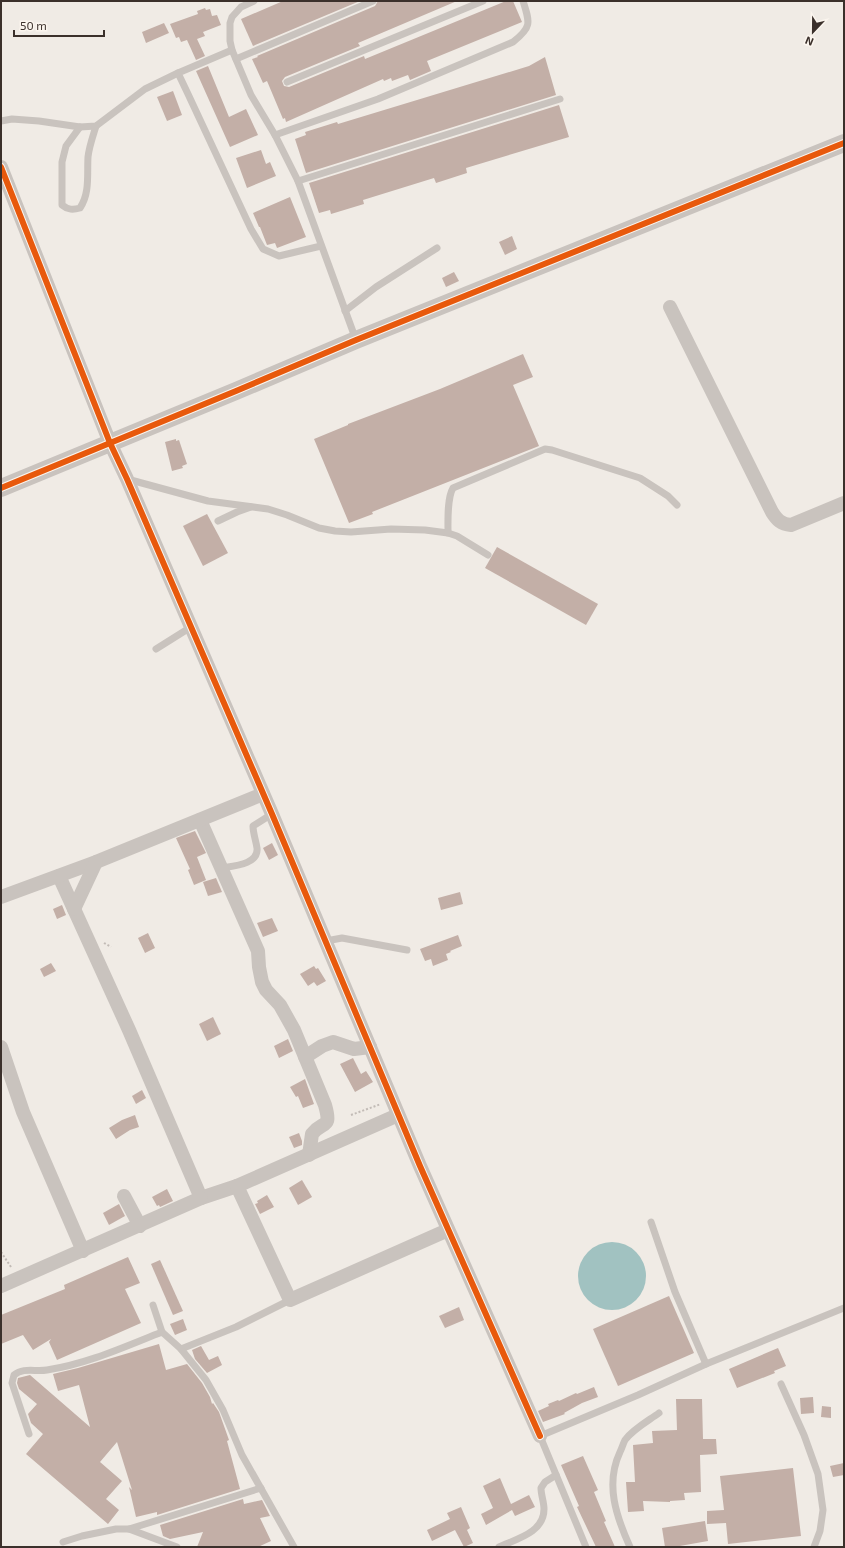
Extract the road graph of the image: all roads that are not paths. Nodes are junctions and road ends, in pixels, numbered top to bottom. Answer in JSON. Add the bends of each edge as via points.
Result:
{"nodes":[{"id":1,"x":254,"y":1,"type":"edge"},
{"id":2,"x":374,"y":1,"type":"edge"},
{"id":3,"x":483,"y":1,"type":"edge"},
{"id":4,"x":522,"y":1,"type":"edge"},
{"id":5,"x":232,"y":50,"type":"junction"},
{"id":6,"x":236,"y":60,"type":"junction"},
{"id":7,"x":178,"y":73,"type":"junction"},
{"id":8,"x":286,"y":82,"type":"dead end"},
{"id":9,"x":560,"y":99,"type":"dead end"},
{"id":10,"x":1,"y":121,"type":"edge"},
{"id":11,"x":96,"y":126,"type":"junction"},
{"id":12,"x":80,"y":128,"type":"junction"},
{"id":13,"x":275,"y":135,"type":"junction"},
{"id":14,"x":844,"y":143,"type":"edge"},
{"id":15,"x":1,"y":167,"type":"edge"},
{"id":16,"x":298,"y":181,"type":"junction"},
{"id":17,"x":321,"y":246,"type":"junction"},
{"id":18,"x":437,"y":248,"type":"dead end"},
{"id":19,"x":670,"y":307,"type":"dead end"},
{"id":20,"x":345,"y":311,"type":"junction"},
{"id":21,"x":356,"y":340,"type":"junction"},
{"id":22,"x":110,"y":443,"type":"junction"},
{"id":23,"x":127,"y":478,"type":"junction"},
{"id":24,"x":1,"y":488,"type":"edge"},
{"id":25,"x":844,"y":503,"type":"edge"},
{"id":26,"x":677,"y":505,"type":"dead end"},
{"id":27,"x":254,"y":506,"type":"junction"},
{"id":28,"x":218,"y":521,"type":"dead end"},
{"id":29,"x":448,"y":533,"type":"junction"},
{"id":30,"x":488,"y":555,"type":"dead end"},
{"id":31,"x":191,"y":627,"type":"junction"},
{"id":32,"x":156,"y":649,"type":"dead end"},
{"id":33,"x":263,"y":794,"type":"junction"},
{"id":34,"x":272,"y":814,"type":"junction"},
{"id":35,"x":200,"y":820,"type":"junction"},
{"id":36,"x":96,"y":862,"type":"junction"},
{"id":37,"x":221,"y":868,"type":"junction"},
{"id":38,"x":59,"y":876,"type":"junction"},
{"id":39,"x":1,"y":897,"type":"edge"},
{"id":40,"x":74,"y":909,"type":"junction"},
{"id":41,"x":326,"y":941,"type":"junction"},
{"id":42,"x":407,"y":950,"type":"dead end"},
{"id":43,"x":1,"y":1047,"type":"edge"},
{"id":44,"x":370,"y":1047,"type":"junction"},
{"id":45,"x":305,"y":1057,"type":"junction"},
{"id":46,"x":398,"y":1115,"type":"junction"},
{"id":47,"x":309,"y":1155,"type":"junction"},
{"id":48,"x":237,"y":1186,"type":"junction"},
{"id":49,"x":124,"y":1196,"type":"dead end"},
{"id":50,"x":201,"y":1198,"type":"junction"},
{"id":51,"x":651,"y":1222,"type":"dead end"},
{"id":52,"x":140,"y":1226,"type":"junction"},
{"id":53,"x":448,"y":1230,"type":"junction"},
{"id":54,"x":83,"y":1251,"type":"junction"},
{"id":55,"x":1,"y":1286,"type":"edge"},
{"id":56,"x":290,"y":1300,"type":"junction"},
{"id":57,"x":153,"y":1305,"type":"dead end"},
{"id":58,"x":844,"y":1308,"type":"edge"},
{"id":59,"x":162,"y":1332,"type":"junction"},
{"id":60,"x":181,"y":1349,"type":"junction"},
{"id":61,"x":706,"y":1364,"type":"junction"},
{"id":62,"x":781,"y":1384,"type":"dead end"},
{"id":63,"x":659,"y":1413,"type":"dead end"},
{"id":64,"x":29,"y":1434,"type":"dead end"},
{"id":65,"x":540,"y":1436,"type":"junction"},
{"id":66,"x":556,"y":1475,"type":"junction"},
{"id":67,"x":261,"y":1488,"type":"junction"},
{"id":68,"x":128,"y":1529,"type":"junction"},
{"id":69,"x":63,"y":1542,"type":"dead end"},
{"id":70,"x":177,"y":1547,"type":"edge"},
{"id":71,"x":294,"y":1547,"type":"edge"},
{"id":72,"x":499,"y":1547,"type":"edge"},
{"id":73,"x":586,"y":1547,"type":"edge"},
{"id":74,"x":630,"y":1547,"type":"edge"},
{"id":75,"x":814,"y":1547,"type":"edge"}],
"edges":[{"from":1,"to":5,"type":"lane","via":[[241,7],[232,17]]},
{"from":2,"to":6,"type":"lane"},
{"from":3,"to":8,"type":"lane"},
{"from":4,"to":13,"type":"lane","via":[[528,22],[524,34],[513,42],[378,99]]},
{"from":5,"to":6,"type":"lane"},
{"from":5,"to":7,"type":"lane"},
{"from":6,"to":13,"type":"lane","via":[[251,95]]},
{"from":7,"to":11,"type":"lane","via":[[145,89]]},
{"from":7,"to":17,"type":"lane","via":[[262,249],[279,256]]},
{"from":9,"to":16,"type":"lane"},
{"from":10,"to":12,"type":"lane","via":[[25,120]]},
{"from":11,"to":12,"type":"lane"},
{"from":11,"to":12,"type":"lane","via":[[88,156],[88,187],[85,200],[80,208],[73,210],[62,206],[62,162],[66,146]]},
{"from":13,"to":16,"type":"lane"},
{"from":14,"to":21,"type":"street"},
{"from":15,"to":22,"type":"street"},
{"from":16,"to":17,"type":"lane"},
{"from":17,"to":20,"type":"lane"},
{"from":18,"to":20,"type":"lane","via":[[376,287]]},
{"from":19,"to":25,"type":"street","via":[[779,522],[791,525]]},
{"from":20,"to":21,"type":"lane"},
{"from":21,"to":22,"type":"street"},
{"from":22,"to":23,"type":"street"},
{"from":22,"to":24,"type":"street"},
{"from":23,"to":27,"type":"lane","via":[[208,501]]},
{"from":23,"to":31,"type":"street"},
{"from":26,"to":29,"type":"lane","via":[[640,478],[545,449],[454,488],[449,509]]},
{"from":27,"to":28,"type":"lane"},
{"from":27,"to":29,"type":"lane","via":[[277,511],[319,528],[335,531],[391,529]]},
{"from":29,"to":30,"type":"lane"},
{"from":31,"to":32,"type":"lane"},
{"from":31,"to":33,"type":"street"},
{"from":33,"to":34,"type":"street"},
{"from":33,"to":35,"type":"street"},
{"from":34,"to":37,"type":"lane","via":[[253,826],[258,850],[252,860]]},
{"from":34,"to":41,"type":"street"},
{"from":35,"to":36,"type":"street"},
{"from":35,"to":37,"type":"street"},
{"from":36,"to":38,"type":"street"},
{"from":36,"to":40,"type":"street"},
{"from":37,"to":45,"type":"street","via":[[258,951],[262,982],[280,1005]]},
{"from":38,"to":39,"type":"street"},
{"from":38,"to":40,"type":"street"},
{"from":40,"to":50,"type":"street"},
{"from":41,"to":42,"type":"lane","via":[[342,938]]},
{"from":41,"to":44,"type":"street"},
{"from":43,"to":54,"type":"street","via":[[22,1112]]},
{"from":44,"to":45,"type":"street","via":[[354,1049],[333,1042]]},
{"from":44,"to":46,"type":"street"},
{"from":45,"to":47,"type":"street","via":[[328,1118],[326,1124],[312,1134]]},
{"from":46,"to":47,"type":"street"},
{"from":46,"to":53,"type":"street"},
{"from":47,"to":48,"type":"street"},
{"from":48,"to":50,"type":"street"},
{"from":48,"to":56,"type":"street"},
{"from":49,"to":52,"type":"street"},
{"from":50,"to":52,"type":"street"},
{"from":51,"to":61,"type":"lane","via":[[675,1292]]},
{"from":52,"to":54,"type":"street"},
{"from":53,"to":56,"type":"street"},
{"from":53,"to":65,"type":"street"},
{"from":54,"to":55,"type":"street"},
{"from":56,"to":60,"type":"lane","via":[[236,1327]]},
{"from":57,"to":59,"type":"lane"},
{"from":58,"to":61,"type":"lane"},
{"from":59,"to":60,"type":"lane"},
{"from":59,"to":64,"type":"lane","via":[[95,1359],[45,1370],[23,1370],[14,1375],[12,1383]]},
{"from":60,"to":67,"type":"lane","via":[[206,1380]]},
{"from":61,"to":65,"type":"lane"},
{"from":62,"to":75,"type":"lane","via":[[818,1474],[823,1510],[820,1531]]},
{"from":63,"to":74,"type":"lane","via":[[625,1440],[614,1464],[613,1496]]},
{"from":65,"to":66,"type":"lane"},
{"from":66,"to":72,"type":"lane","via":[[541,1488],[544,1511],[538,1527]]},
{"from":66,"to":73,"type":"lane"},
{"from":67,"to":68,"type":"lane"},
{"from":67,"to":71,"type":"lane"},
{"from":68,"to":69,"type":"lane","via":[[116,1529]]},
{"from":68,"to":70,"type":"lane"}]}
